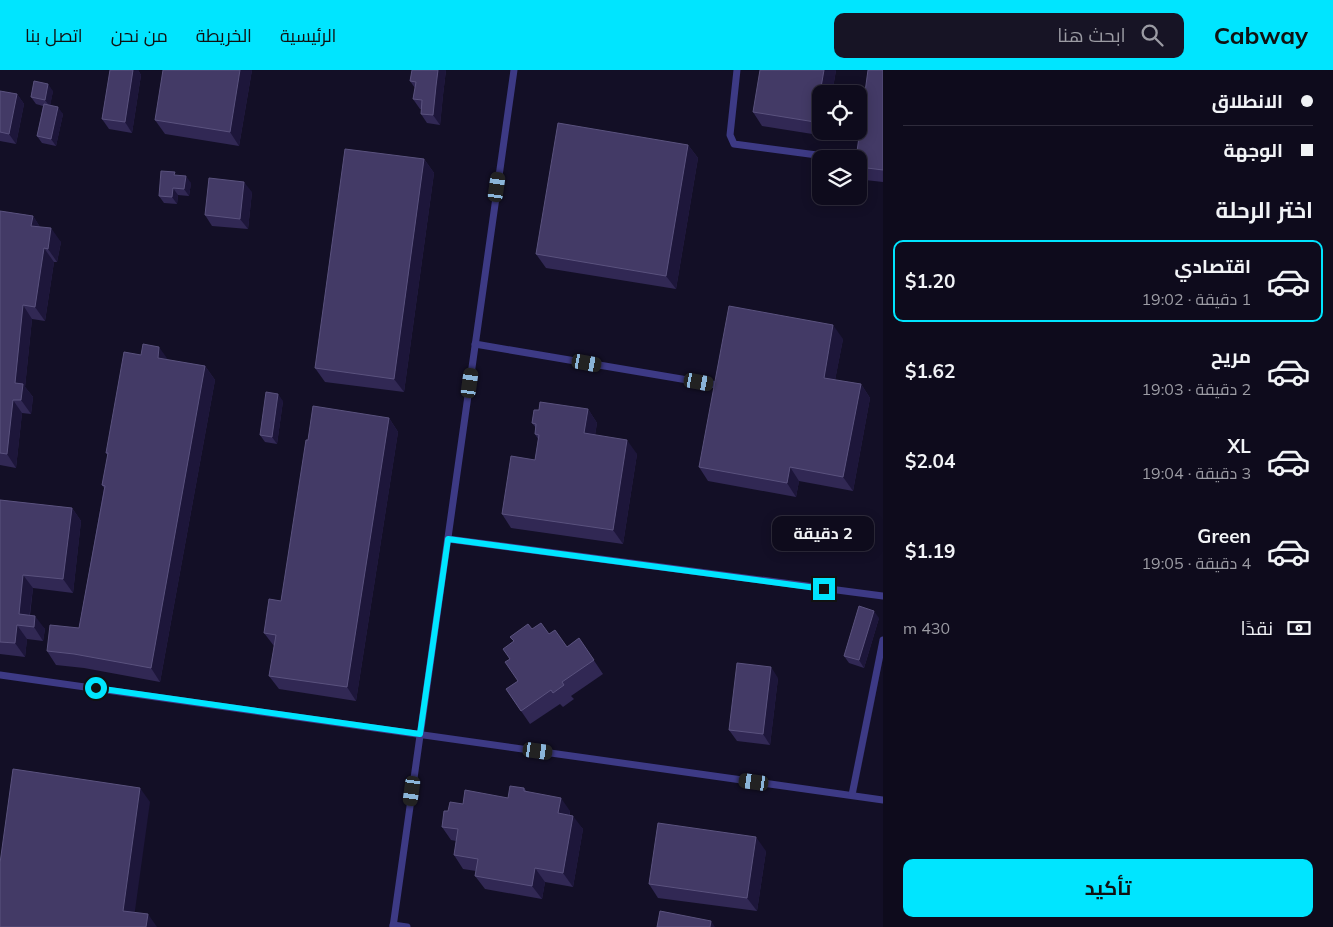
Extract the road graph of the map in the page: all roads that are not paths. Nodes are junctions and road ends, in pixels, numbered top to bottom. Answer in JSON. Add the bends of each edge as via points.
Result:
{"nodes":[{"id":1,"x":514,"y":70,"type":"edge"},
{"id":2,"x":737,"y":70,"type":"edge"},
{"id":3,"x":812,"y":154,"type":"edge"},
{"id":4,"x":475,"y":344,"type":"junction"},
{"id":5,"x":717,"y":385,"type":"edge"},
{"id":6,"x":448,"y":539,"type":"junction"},
{"id":7,"x":883,"y":596,"type":"edge"},
{"id":8,"x":883,"y":640,"type":"edge"},
{"id":9,"x":0,"y":675,"type":"edge"},
{"id":10,"x":420,"y":734,"type":"junction"},
{"id":11,"x":852,"y":795,"type":"junction"},
{"id":12,"x":883,"y":800,"type":"edge"},
{"id":13,"x":393,"y":926,"type":"edge"},
{"id":14,"x":407,"y":927,"type":"edge"}],
"edges":[{"from":1,"to":4,"type":"lane"},
{"from":2,"to":3,"type":"lane","via":[[730,135],[734,144]]},
{"from":4,"to":5,"type":"lane"},
{"from":4,"to":6,"type":"lane"},
{"from":6,"to":7,"type":"lane"},
{"from":6,"to":10,"type":"lane"},
{"from":8,"to":11,"type":"lane"},
{"from":9,"to":10,"type":"lane"},
{"from":10,"to":11,"type":"lane"},
{"from":10,"to":13,"type":"lane"},
{"from":11,"to":12,"type":"lane"},
{"from":13,"to":14,"type":"lane"}]}
